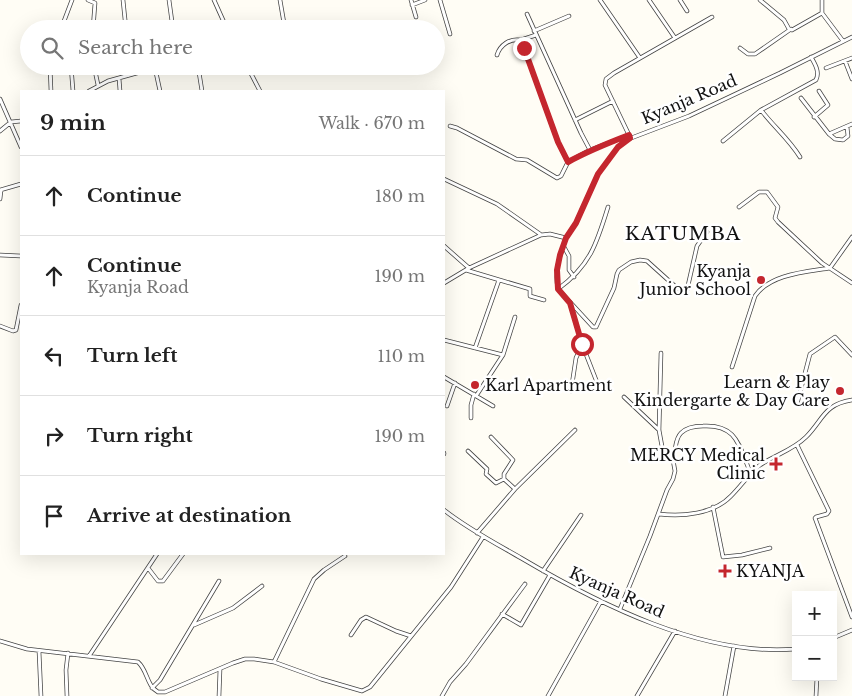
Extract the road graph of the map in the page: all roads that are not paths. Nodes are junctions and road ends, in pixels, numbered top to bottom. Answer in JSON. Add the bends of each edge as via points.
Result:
{"nodes":[{"id":1,"x":72,"y":0,"type":"edge"},
{"id":2,"x":88,"y":0,"type":"edge"},
{"id":3,"x":124,"y":0,"type":"edge"},
{"id":4,"x":169,"y":0,"type":"edge"},
{"id":5,"x":214,"y":0,"type":"edge"},
{"id":6,"x":280,"y":0,"type":"edge"},
{"id":7,"x":411,"y":0,"type":"edge"},
{"id":8,"x":425,"y":0,"type":"edge"},
{"id":9,"x":440,"y":0,"type":"edge"},
{"id":10,"x":600,"y":0,"type":"edge"},
{"id":11,"x":649,"y":0,"type":"edge"},
{"id":12,"x":680,"y":0,"type":"edge"},
{"id":13,"x":760,"y":0,"type":"edge"},
{"id":14,"x":822,"y":0,"type":"edge"},
{"id":15,"x":412,"y":5,"type":"junction"},
{"id":16,"x":687,"y":11,"type":"dead end"},
{"id":17,"x":822,"y":13,"type":"junction"},
{"id":18,"x":526,"y":14,"type":"dead end"},
{"id":19,"x":568,"y":16,"type":"dead end"},
{"id":20,"x":416,"y":17,"type":"dead end"},
{"id":21,"x":712,"y":17,"type":"dead end"},
{"id":22,"x":64,"y":20,"type":"edge"},
{"id":23,"x":94,"y":20,"type":"edge"},
{"id":24,"x":125,"y":20,"type":"edge"},
{"id":25,"x":172,"y":20,"type":"edge"},
{"id":26,"x":223,"y":20,"type":"edge"},
{"id":27,"x":283,"y":20,"type":"edge"},
{"id":28,"x":790,"y":30,"type":"junction"},
{"id":29,"x":535,"y":33,"type":"junction"},
{"id":30,"x":450,"y":34,"type":"dead end"},
{"id":31,"x":852,"y":37,"type":"edge"},
{"id":32,"x":676,"y":38,"type":"junction"},
{"id":33,"x":521,"y":40,"type":"junction"},
{"id":34,"x":843,"y":41,"type":"junction"},
{"id":35,"x":740,"y":48,"type":"dead end"},
{"id":36,"x":497,"y":55,"type":"dead end"},
{"id":37,"x":811,"y":57,"type":"junction"},
{"id":38,"x":640,"y":58,"type":"junction"},
{"id":39,"x":852,"y":58,"type":"edge"},
{"id":40,"x":845,"y":60,"type":"junction"},
{"id":41,"x":826,"y":68,"type":"dead end"},
{"id":42,"x":50,"y":75,"type":"edge"},
{"id":43,"x":72,"y":75,"type":"edge"},
{"id":44,"x":96,"y":75,"type":"edge"},
{"id":45,"x":130,"y":75,"type":"edge"},
{"id":46,"x":157,"y":75,"type":"edge"},
{"id":47,"x":199,"y":75,"type":"edge"},
{"id":48,"x":252,"y":75,"type":"edge"},
{"id":49,"x":119,"y":78,"type":"junction"},
{"id":50,"x":852,"y":79,"type":"edge"},
{"id":51,"x":98,"y":85,"type":"junction"},
{"id":52,"x":51,"y":90,"type":"edge"},
{"id":53,"x":73,"y":90,"type":"edge"},
{"id":54,"x":90,"y":90,"type":"edge"},
{"id":55,"x":120,"y":90,"type":"edge"},
{"id":56,"x":160,"y":90,"type":"edge"},
{"id":57,"x":202,"y":90,"type":"edge"},
{"id":58,"x":259,"y":90,"type":"edge"},
{"id":59,"x":819,"y":91,"type":"dead end"},
{"id":60,"x":801,"y":98,"type":"dead end"},
{"id":61,"x":0,"y":99,"type":"edge"},
{"id":62,"x":612,"y":101,"type":"junction"},
{"id":63,"x":761,"y":110,"type":"junction"},
{"id":64,"x":814,"y":117,"type":"junction"},
{"id":65,"x":575,"y":120,"type":"junction"},
{"id":66,"x":20,"y":121,"type":"edge"},
{"id":67,"x":11,"y":122,"type":"junction"},
{"id":68,"x":852,"y":124,"type":"edge"},
{"id":69,"x":450,"y":126,"type":"dead end"},
{"id":70,"x":847,"y":127,"type":"junction"},
{"id":71,"x":0,"y":131,"type":"edge"},
{"id":72,"x":829,"y":134,"type":"junction"},
{"id":73,"x":629,"y":136,"type":"junction"},
{"id":74,"x":723,"y":141,"type":"dead end"},
{"id":75,"x":20,"y":144,"type":"edge"},
{"id":76,"x":590,"y":150,"type":"junction"},
{"id":77,"x":800,"y":157,"type":"dead end"},
{"id":78,"x":568,"y":162,"type":"junction"},
{"id":79,"x":445,"y":179,"type":"edge"},
{"id":80,"x":20,"y":184,"type":"edge"},
{"id":81,"x":0,"y":190,"type":"edge"},
{"id":82,"x":0,"y":199,"type":"edge"},
{"id":83,"x":608,"y":207,"type":"dead end"},
{"id":84,"x":739,"y":207,"type":"dead end"},
{"id":85,"x":707,"y":232,"type":"dead end"},
{"id":86,"x":541,"y":235,"type":"junction"},
{"id":87,"x":852,"y":237,"type":"edge"},
{"id":88,"x":566,"y":238,"type":"junction"},
{"id":89,"x":563,"y":246,"type":"junction"},
{"id":90,"x":445,"y":247,"type":"edge"},
{"id":91,"x":0,"y":255,"type":"edge"},
{"id":92,"x":20,"y":256,"type":"edge"},
{"id":93,"x":469,"y":268,"type":"junction"},
{"id":94,"x":830,"y":268,"type":"junction"},
{"id":95,"x":465,"y":270,"type":"junction"},
{"id":96,"x":574,"y":276,"type":"junction"},
{"id":97,"x":499,"y":280,"type":"junction"},
{"id":98,"x":445,"y":282,"type":"edge"},
{"id":99,"x":852,"y":283,"type":"edge"},
{"id":100,"x":558,"y":289,"type":"junction"},
{"id":101,"x":544,"y":300,"type":"dead end"},
{"id":102,"x":570,"y":303,"type":"junction"},
{"id":103,"x":20,"y":310,"type":"edge"},
{"id":104,"x":515,"y":317,"type":"dead end"},
{"id":105,"x":0,"y":326,"type":"edge"},
{"id":106,"x":445,"y":340,"type":"edge"},
{"id":107,"x":582,"y":344,"type":"junction"},
{"id":108,"x":475,"y":348,"type":"junction"},
{"id":109,"x":661,"y":353,"type":"dead end"},
{"id":110,"x":503,"y":355,"type":"junction"},
{"id":111,"x":852,"y":355,"type":"edge"},
{"id":112,"x":732,"y":367,"type":"dead end"},
{"id":113,"x":445,"y":378,"type":"edge"},
{"id":114,"x":455,"y":383,"type":"junction"},
{"id":115,"x":570,"y":390,"type":"dead end"},
{"id":116,"x":600,"y":390,"type":"dead end"},
{"id":117,"x":475,"y":395,"type":"junction"},
{"id":118,"x":624,"y":397,"type":"dead end"},
{"id":119,"x":852,"y":400,"type":"edge"},
{"id":120,"x":797,"y":404,"type":"dead end"},
{"id":121,"x":447,"y":406,"type":"dead end"},
{"id":122,"x":493,"y":406,"type":"dead end"},
{"id":123,"x":472,"y":418,"type":"dead end"},
{"id":124,"x":575,"y":430,"type":"dead end"},
{"id":125,"x":660,"y":430,"type":"junction"},
{"id":126,"x":491,"y":437,"type":"dead end"},
{"id":127,"x":797,"y":445,"type":"junction"},
{"id":128,"x":468,"y":451,"type":"dead end"},
{"id":129,"x":672,"y":458,"type":"junction"},
{"id":130,"x":751,"y":474,"type":"junction"},
{"id":131,"x":504,"y":479,"type":"junction"},
{"id":132,"x":516,"y":489,"type":"junction"},
{"id":133,"x":714,"y":507,"type":"junction"},
{"id":134,"x":445,"y":511,"type":"edge"},
{"id":135,"x":659,"y":514,"type":"junction"},
{"id":136,"x":581,"y":515,"type":"dead end"},
{"id":137,"x":477,"y":533,"type":"junction"},
{"id":138,"x":483,"y":537,"type":"junction"},
{"id":139,"x":770,"y":548,"type":"dead end"},
{"id":140,"x":156,"y":555,"type":"edge"},
{"id":141,"x":181,"y":555,"type":"edge"},
{"id":142,"x":345,"y":556,"type":"dead end"},
{"id":143,"x":148,"y":568,"type":"junction"},
{"id":144,"x":543,"y":571,"type":"junction"},
{"id":145,"x":550,"y":575,"type":"junction"},
{"id":146,"x":219,"y":581,"type":"dead end"},
{"id":147,"x":525,"y":584,"type":"dead end"},
{"id":148,"x":262,"y":586,"type":"dead end"},
{"id":149,"x":601,"y":601,"type":"junction"},
{"id":150,"x":620,"y":609,"type":"junction"},
{"id":151,"x":502,"y":614,"type":"junction"},
{"id":152,"x":852,"y":617,"type":"edge"},
{"id":153,"x":193,"y":625,"type":"junction"},
{"id":154,"x":852,"y":630,"type":"edge"},
{"id":155,"x":675,"y":631,"type":"junction"},
{"id":156,"x":351,"y":635,"type":"dead end"},
{"id":157,"x":411,"y":636,"type":"junction"},
{"id":158,"x":837,"y":636,"type":"edge"},
{"id":159,"x":0,"y":641,"type":"edge"},
{"id":160,"x":734,"y":646,"type":"junction"},
{"id":161,"x":792,"y":648,"type":"edge"},
{"id":162,"x":40,"y":651,"type":"junction"},
{"id":163,"x":68,"y":653,"type":"junction"},
{"id":164,"x":89,"y":656,"type":"junction"},
{"id":165,"x":274,"y":662,"type":"junction"},
{"id":166,"x":220,"y":669,"type":"junction"},
{"id":167,"x":817,"y":681,"type":"edge"},
{"id":168,"x":152,"y":688,"type":"junction"},
{"id":169,"x":41,"y":696,"type":"edge"},
{"id":170,"x":67,"y":696,"type":"edge"},
{"id":171,"x":218,"y":696,"type":"edge"},
{"id":172,"x":442,"y":696,"type":"edge"},
{"id":173,"x":548,"y":696,"type":"edge"},
{"id":174,"x":637,"y":696,"type":"edge"},
{"id":175,"x":725,"y":696,"type":"edge"},
{"id":176,"x":816,"y":696,"type":"edge"}],
"edges":[{"from":1,"to":22,"type":"street"},
{"from":2,"to":23,"type":"street","via":[[96,3]]},
{"from":3,"to":24,"type":"street"},
{"from":4,"to":25,"type":"street"},
{"from":5,"to":26,"type":"street"},
{"from":6,"to":27,"type":"street"},
{"from":7,"to":15,"type":"street"},
{"from":8,"to":15,"type":"street"},
{"from":9,"to":30,"type":"street"},
{"from":10,"to":38,"type":"street"},
{"from":11,"to":32,"type":"street"},
{"from":12,"to":16,"type":"street"},
{"from":13,"to":28,"type":"street","via":[[784,20]]},
{"from":14,"to":17,"type":"street"},
{"from":15,"to":20,"type":"street"},
{"from":17,"to":28,"type":"street"},
{"from":17,"to":34,"type":"street"},
{"from":18,"to":29,"type":"street"},
{"from":19,"to":29,"type":"street"},
{"from":21,"to":32,"type":"street"},
{"from":28,"to":35,"type":"street","via":[[755,54],[748,54]]},
{"from":29,"to":33,"type":"street"},
{"from":29,"to":65,"type":"street"},
{"from":31,"to":34,"type":"street","name":"Kyanja Road"},
{"from":32,"to":38,"type":"street"},
{"from":33,"to":36,"type":"street","via":[[508,42]]},
{"from":33,"to":78,"type":"street"},
{"from":34,"to":37,"type":"street","name":"Kyanja Road"},
{"from":37,"to":63,"type":"street","via":[[817,70],[816,80]]},
{"from":37,"to":73,"type":"street","name":"Kyanja Road","via":[[689,116]]},
{"from":38,"to":62,"type":"street","via":[[606,79],[605,85]]},
{"from":39,"to":40,"type":"street"},
{"from":40,"to":41,"type":"street"},
{"from":40,"to":50,"type":"street"},
{"from":42,"to":52,"type":"street"},
{"from":43,"to":53,"type":"street"},
{"from":44,"to":51,"type":"street"},
{"from":45,"to":49,"type":"street"},
{"from":46,"to":56,"type":"street"},
{"from":47,"to":57,"type":"street"},
{"from":48,"to":58,"type":"street"},
{"from":49,"to":51,"type":"street"},
{"from":49,"to":55,"type":"street"},
{"from":51,"to":54,"type":"street"},
{"from":59,"to":64,"type":"street","via":[[828,106]]},
{"from":60,"to":64,"type":"street"},
{"from":61,"to":67,"type":"street"},
{"from":62,"to":65,"type":"street"},
{"from":62,"to":73,"type":"street"},
{"from":63,"to":74,"type":"street"},
{"from":63,"to":77,"type":"street"},
{"from":64,"to":72,"type":"street"},
{"from":65,"to":76,"type":"street"},
{"from":66,"to":67,"type":"street"},
{"from":67,"to":71,"type":"street"},
{"from":67,"to":75,"type":"street"},
{"from":68,"to":70,"type":"street"},
{"from":69,"to":78,"type":"street","via":[[516,159],[527,160],[554,178],[561,176]]},
{"from":70,"to":72,"type":"street"},
{"from":70,"to":72,"type":"street","via":[[848,136],[843,140]]},
{"from":73,"to":76,"type":"street"},
{"from":73,"to":88,"type":"street","name":"Kyanja Road","via":[[598,174]]},
{"from":76,"to":78,"type":"street"},
{"from":79,"to":86,"type":"street","via":[[497,204]]},
{"from":80,"to":81,"type":"street"},
{"from":81,"to":82,"type":"street"},
{"from":83,"to":96,"type":"street","via":[[587,262]]},
{"from":84,"to":94,"type":"street","via":[[759,192],[767,192],[778,207],[776,220]]},
{"from":85,"to":102,"type":"street","via":[[697,246],[684,292],[653,265],[640,260],[619,270],[596,326],[590,325]]},
{"from":86,"to":88,"type":"street"},
{"from":86,"to":93,"type":"street"},
{"from":87,"to":94,"type":"street"},
{"from":88,"to":89,"type":"street","name":"Kyanja Road"},
{"from":89,"to":96,"type":"street","via":[[569,270]]},
{"from":89,"to":100,"type":"street","name":"Kyanja Road","via":[[557,270]]},
{"from":90,"to":93,"type":"street"},
{"from":91,"to":92,"type":"street"},
{"from":93,"to":95,"type":"street"},
{"from":94,"to":99,"type":"street"},
{"from":94,"to":112,"type":"street","via":[[782,278],[758,291]]},
{"from":95,"to":97,"type":"street"},
{"from":95,"to":98,"type":"street"},
{"from":96,"to":100,"type":"street"},
{"from":97,"to":101,"type":"street","via":[[530,289],[530,296]]},
{"from":97,"to":108,"type":"street"},
{"from":100,"to":102,"type":"street"},
{"from":102,"to":107,"type":"street"},
{"from":103,"to":105,"type":"street","via":[[16,330]]},
{"from":104,"to":110,"type":"street"},
{"from":106,"to":108,"type":"street"},
{"from":107,"to":115,"type":"street"},
{"from":107,"to":116,"type":"street"},
{"from":108,"to":110,"type":"street"},
{"from":109,"to":125,"type":"street"},
{"from":110,"to":117,"type":"street"},
{"from":111,"to":120,"type":"street","via":[[835,337],[810,354]]},
{"from":113,"to":114,"type":"street"},
{"from":114,"to":117,"type":"street"},
{"from":114,"to":121,"type":"street"},
{"from":117,"to":122,"type":"street"},
{"from":117,"to":123,"type":"street","via":[[471,405]]},
{"from":118,"to":125,"type":"street"},
{"from":119,"to":127,"type":"street","via":[[833,406]]},
{"from":124,"to":132,"type":"street"},
{"from":125,"to":129,"type":"street","via":[[663,452]]},
{"from":126,"to":131,"type":"street","via":[[514,460]]},
{"from":127,"to":130,"type":"street"},
{"from":127,"to":152,"type":"street","via":[[829,511],[815,518]]},
{"from":128,"to":131,"type":"street","via":[[488,469],[486,474],[496,483]]},
{"from":129,"to":130,"type":"street","via":[[678,436],[685,429],[716,426],[733,435]]},
{"from":129,"to":135,"type":"street","via":[[675,475]]},
{"from":130,"to":133,"type":"street","via":[[731,496]]},
{"from":131,"to":132,"type":"street"},
{"from":132,"to":137,"type":"street"},
{"from":133,"to":135,"type":"street","via":[[684,515]]},
{"from":133,"to":139,"type":"street","via":[[724,557]]},
{"from":134,"to":137,"type":"street","name":"Kyanja Road"},
{"from":135,"to":150,"type":"street"},
{"from":136,"to":144,"type":"street"},
{"from":137,"to":138,"type":"street","name":"Kyanja Road"},
{"from":138,"to":144,"type":"street","name":"Kyanja Road"},
{"from":138,"to":157,"type":"street","via":[[450,587]]},
{"from":140,"to":143,"type":"street"},
{"from":141,"to":143,"type":"street","via":[[163,581],[158,581]]},
{"from":142,"to":165,"type":"street","via":[[314,579]]},
{"from":143,"to":164,"type":"street"},
{"from":144,"to":145,"type":"street","name":"Kyanja Road"},
{"from":145,"to":149,"type":"street","name":"Kyanja Road"},
{"from":145,"to":151,"type":"street","via":[[521,625]]},
{"from":146,"to":153,"type":"street"},
{"from":147,"to":151,"type":"street"},
{"from":148,"to":153,"type":"street","via":[[234,608]]},
{"from":149,"to":150,"type":"street","name":"Kyanja Road"},
{"from":149,"to":173,"type":"street"},
{"from":150,"to":155,"type":"street","name":"Kyanja Road"},
{"from":151,"to":172,"type":"street"},
{"from":153,"to":168,"type":"street"},
{"from":154,"to":158,"type":"street"},
{"from":155,"to":160,"type":"street","name":"Kyanja Road"},
{"from":155,"to":174,"type":"street"},
{"from":156,"to":157,"type":"street","via":[[366,617]]},
{"from":157,"to":165,"type":"street","via":[[370,687],[362,691]]},
{"from":159,"to":162,"type":"street"},
{"from":160,"to":161,"type":"street","name":"Kyanja Road","via":[[763,650]]},
{"from":160,"to":175,"type":"street"},
{"from":162,"to":163,"type":"street"},
{"from":162,"to":169,"type":"street"},
{"from":163,"to":164,"type":"street"},
{"from":163,"to":170,"type":"street"},
{"from":164,"to":168,"type":"street","via":[[138,662]]},
{"from":165,"to":166,"type":"street","via":[[245,659]]},
{"from":166,"to":168,"type":"street","via":[[162,692]]},
{"from":166,"to":171,"type":"street"},
{"from":167,"to":176,"type":"street"}]}
